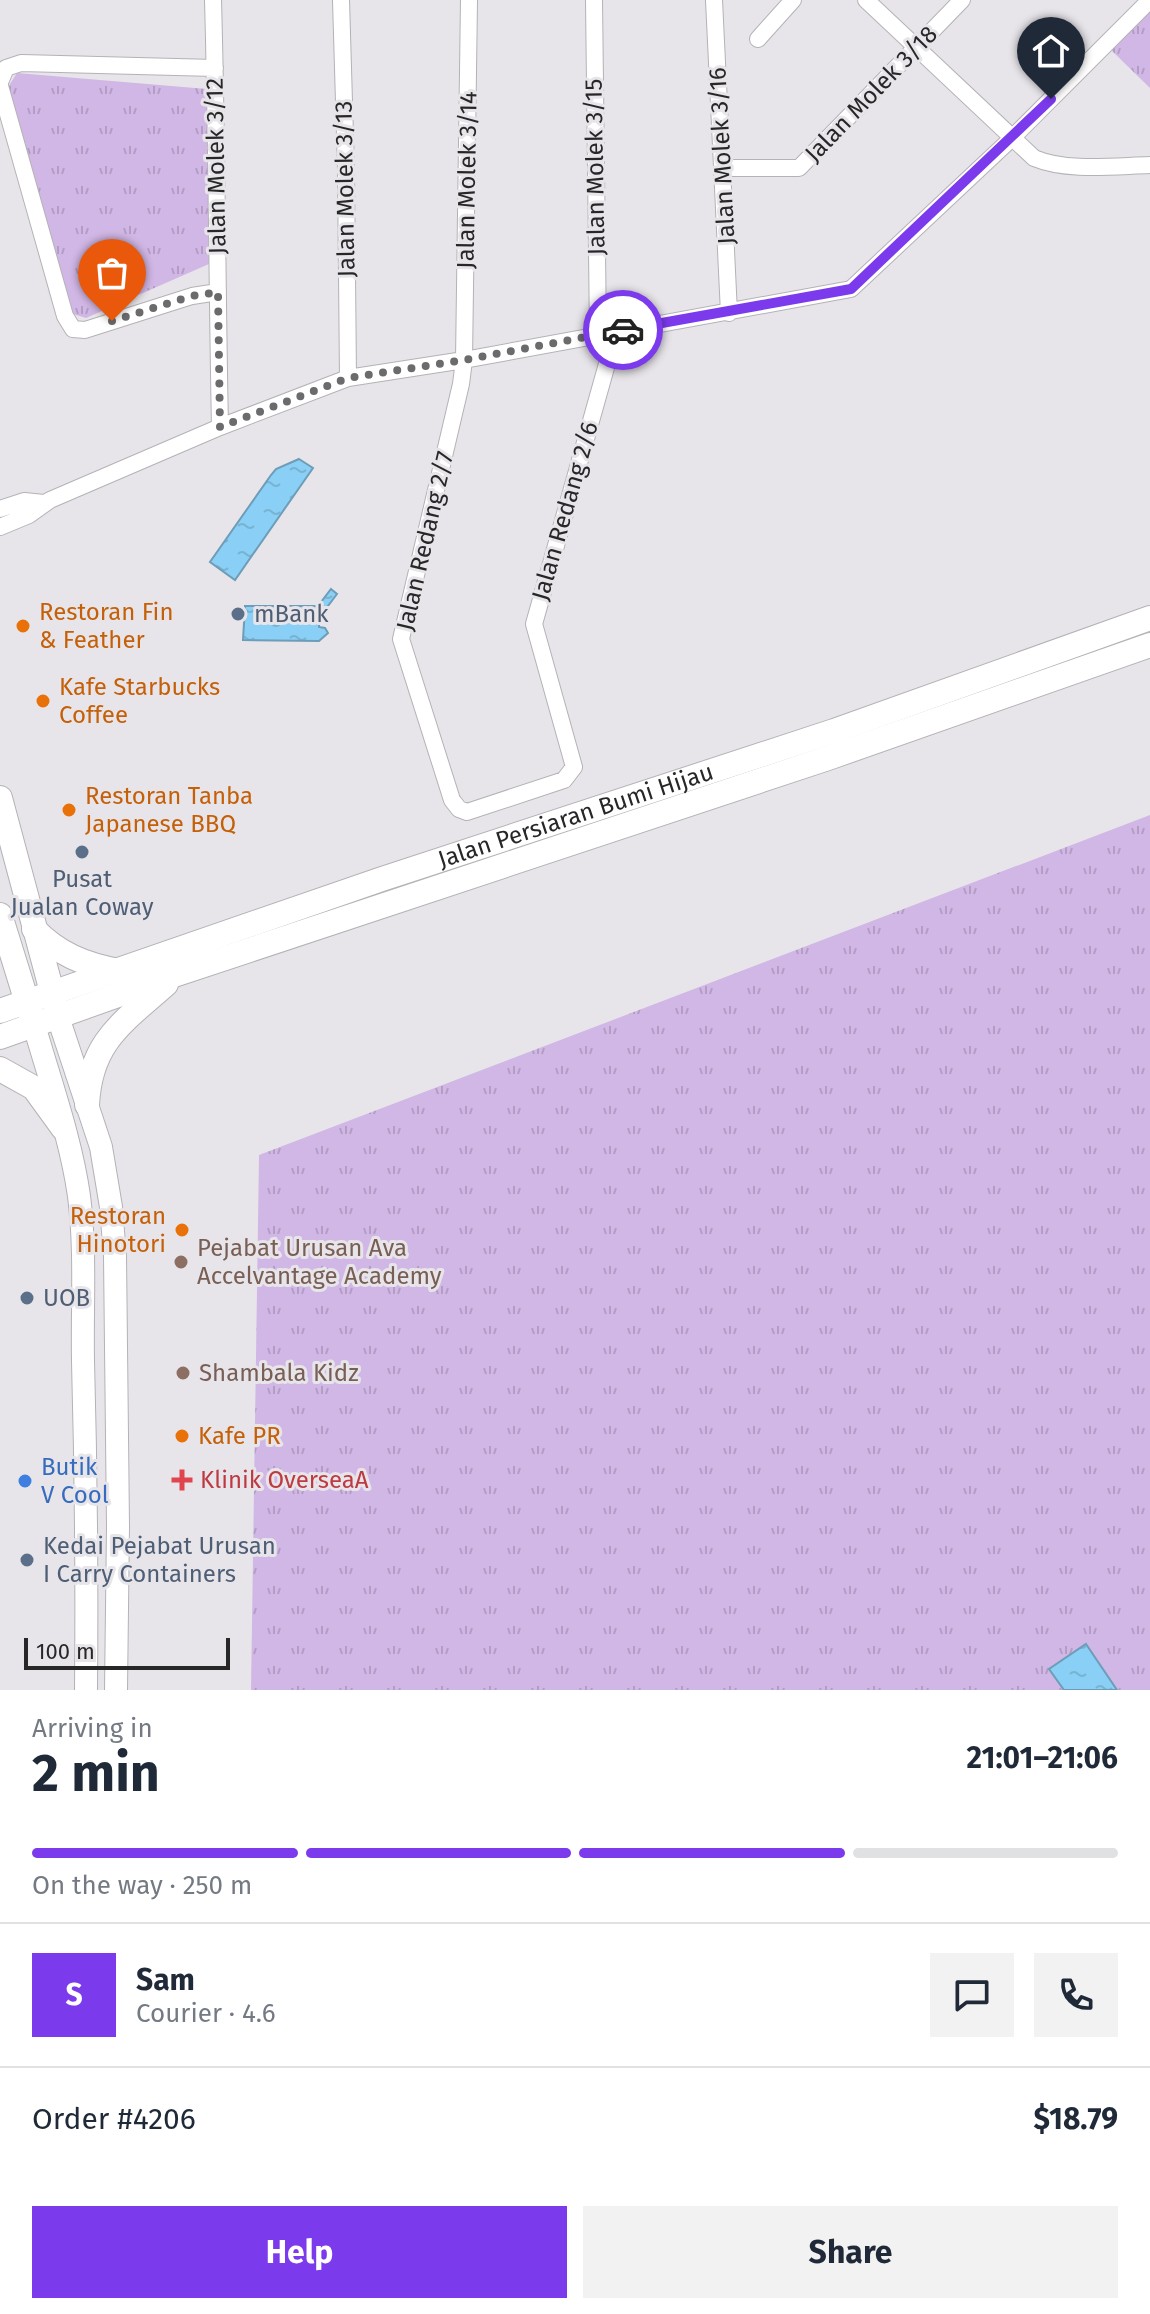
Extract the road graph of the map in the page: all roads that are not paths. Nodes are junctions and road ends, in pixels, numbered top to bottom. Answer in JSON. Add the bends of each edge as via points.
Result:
{"nodes":[{"id":1,"x":213,"y":0,"type":"edge"},
{"id":2,"x":341,"y":0,"type":"edge"},
{"id":3,"x":469,"y":0,"type":"edge"},
{"id":4,"x":594,"y":0,"type":"edge"},
{"id":5,"x":714,"y":0,"type":"edge"},
{"id":6,"x":793,"y":0,"type":"edge"},
{"id":7,"x":866,"y":0,"type":"edge"},
{"id":8,"x":962,"y":0,"type":"edge"},
{"id":9,"x":1150,"y":0,"type":"edge"},
{"id":10,"x":758,"y":39,"type":"dead end"},
{"id":11,"x":915,"y":47,"type":"junction"},
{"id":12,"x":215,"y":68,"type":"junction"},
{"id":13,"x":0,"y":84,"type":"edge"},
{"id":14,"x":1011,"y":139,"type":"junction"},
{"id":15,"x":1150,"y":165,"type":"edge"},
{"id":16,"x":723,"y":168,"type":"junction"},
{"id":17,"x":218,"y":292,"type":"junction"},
{"id":18,"x":729,"y":313,"type":"junction"},
{"id":19,"x":598,"y":335,"type":"junction"},
{"id":20,"x":464,"y":360,"type":"junction"},
{"id":21,"x":607,"y":364,"type":"dead end"},
{"id":22,"x":348,"y":378,"type":"junction"},
{"id":23,"x":220,"y":427,"type":"junction"},
{"id":24,"x":44,"y":503,"type":"junction"},
{"id":25,"x":0,"y":509,"type":"edge"},
{"id":26,"x":0,"y":527,"type":"edge"},
{"id":27,"x":1150,"y":618,"type":"edge"},
{"id":28,"x":1150,"y":645,"type":"edge"},
{"id":29,"x":696,"y":789,"type":"junction"},
{"id":30,"x":0,"y":798,"type":"edge"},
{"id":31,"x":459,"y":809,"type":"joint"},
{"id":32,"x":532,"y":829,"type":"junction"},
{"id":33,"x":539,"y":854,"type":"junction"},
{"id":34,"x":0,"y":915,"type":"edge"},
{"id":35,"x":33,"y":927,"type":"junction"},
{"id":36,"x":4,"y":955,"type":"edge"},
{"id":37,"x":119,"y":971,"type":"junction"},
{"id":38,"x":177,"y":974,"type":"junction"},
{"id":39,"x":26,"y":1001,"type":"junction"},
{"id":40,"x":55,"y":1006,"type":"junction"},
{"id":41,"x":0,"y":1011,"type":"edge"},
{"id":42,"x":34,"y":1025,"type":"junction"},
{"id":43,"x":0,"y":1037,"type":"edge"},
{"id":44,"x":0,"y":1069,"type":"edge"},
{"id":45,"x":87,"y":1105,"type":"junction"},
{"id":46,"x":63,"y":1128,"type":"junction"},
{"id":47,"x":86,"y":1690,"type":"edge"},
{"id":48,"x":116,"y":1690,"type":"edge"}],
"edges":[{"from":1,"to":12,"type":"street","name":"Jalan Molek 3/12"},
{"from":2,"to":22,"type":"street","name":"Jalan Molek 3/13"},
{"from":3,"to":20,"type":"street","name":"Jalan Molek 3/14"},
{"from":4,"to":19,"type":"street","name":"Jalan Molek 3/15"},
{"from":5,"to":16,"type":"street","name":"Jalan Molek 3/16"},
{"from":6,"to":10,"type":"street"},
{"from":7,"to":11,"type":"street"},
{"from":8,"to":11,"type":"street","name":"Jalan Molek 3/18"},
{"from":9,"to":14,"type":"street"},
{"from":11,"to":14,"type":"street"},
{"from":11,"to":16,"type":"street","name":"Jalan Molek 3/18","via":[[799,168]]},
{"from":12,"to":13,"type":"street","via":[[21,63],[6,68]]},
{"from":12,"to":17,"type":"street","name":"Jalan Molek 3/12"},
{"from":13,"to":17,"type":"street","via":[[73,329]]},
{"from":14,"to":15,"type":"street","via":[[1045,162]]},
{"from":14,"to":18,"type":"street","via":[[851,289]]},
{"from":16,"to":18,"type":"street","name":"Jalan Molek 3/16"},
{"from":17,"to":23,"type":"street","name":"Jalan Molek 3/12"},
{"from":18,"to":19,"type":"street"},
{"from":19,"to":20,"type":"street"},
{"from":20,"to":22,"type":"street"},
{"from":20,"to":31,"type":"street","name":"Jalan Redang 2/7","via":[[401,639]]},
{"from":21,"to":31,"type":"street","name":"Jalan Redang 2/6","via":[[534,624],[574,767],[564,780],[467,812]]},
{"from":22,"to":23,"type":"street"},
{"from":23,"to":24,"type":"street"},
{"from":24,"to":25,"type":"street","via":[[24,501]]},
{"from":24,"to":26,"type":"street"},
{"from":27,"to":29,"type":"main road","name":"Jalan Persiaran Bumi Hijau","via":[[834,731]]},
{"from":28,"to":29,"type":"main road","name":"Jalan Persiaran Bumi Hijau"},
{"from":29,"to":32,"type":"main road","name":"Jalan Persiaran Bumi Hijau"},
{"from":29,"to":33,"type":"main road","name":"Jalan Persiaran Bumi Hijau"},
{"from":30,"to":35,"type":"main road"},
{"from":32,"to":33,"type":"main road"},
{"from":32,"to":37,"type":"main road","name":"Jalan Persiaran Bumi Hijau"},
{"from":33,"to":38,"type":"main road","name":"Jalan Persiaran Bumi Hijau"},
{"from":34,"to":36,"type":"main road"},
{"from":35,"to":37,"type":"main road","via":[[59,952]]},
{"from":35,"to":40,"type":"main road"},
{"from":36,"to":39,"type":"main road"},
{"from":37,"to":40,"type":"main road","name":"Jalan Persiaran Bumi Hijau"},
{"from":38,"to":40,"type":"main road","name":"Jalan Persiaran Bumi Hijau"},
{"from":38,"to":45,"type":"main road","via":[[101,1049],[88,1079]]},
{"from":39,"to":40,"type":"main road","name":"Jalan Persiaran Bumi Hijau"},
{"from":39,"to":41,"type":"main road","name":"Jalan Persiaran Bumi Hijau"},
{"from":39,"to":42,"type":"main road"},
{"from":40,"to":42,"type":"main road","name":"Jalan Persiaran Bumi Hijau"},
{"from":40,"to":45,"type":"main road"},
{"from":42,"to":43,"type":"main road","name":"Jalan Persiaran Bumi Hijau"},
{"from":42,"to":46,"type":"main road"},
{"from":44,"to":46,"type":"main road","via":[[34,1088]]},
{"from":45,"to":48,"type":"main road","via":[[101,1147],[115,1256]]},
{"from":46,"to":47,"type":"main road","via":[[84,1256]]}]}
